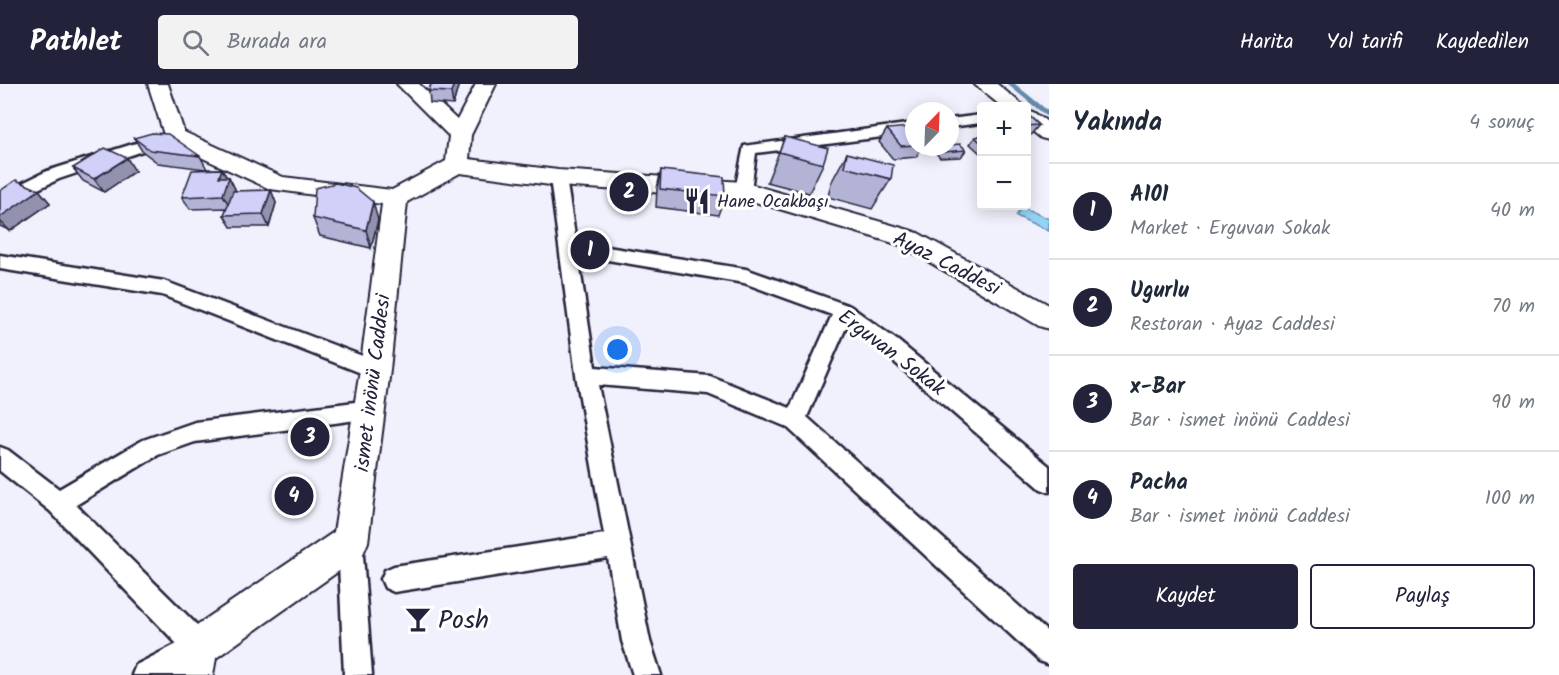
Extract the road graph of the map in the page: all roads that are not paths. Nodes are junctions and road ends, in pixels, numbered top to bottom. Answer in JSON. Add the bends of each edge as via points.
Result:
{"nodes":[{"id":1,"x":158,"y":84,"type":"edge"},
{"id":2,"x":407,"y":84,"type":"edge"},
{"id":3,"x":486,"y":84,"type":"edge"},
{"id":4,"x":984,"y":84,"type":"edge"},
{"id":5,"x":1009,"y":102,"type":"edge"},
{"id":6,"x":977,"y":120,"type":"edge"},
{"id":7,"x":1031,"y":120,"type":"edge"},
{"id":8,"x":959,"y":122,"type":"edge"},
{"id":9,"x":905,"y":129,"type":"edge"},
{"id":10,"x":1049,"y":134,"type":"edge"},
{"id":11,"x":460,"y":135,"type":"junction"},
{"id":12,"x":174,"y":136,"type":"junction"},
{"id":13,"x":457,"y":165,"type":"junction"},
{"id":14,"x":558,"y":177,"type":"junction"},
{"id":15,"x":743,"y":190,"type":"junction"},
{"id":16,"x":395,"y":198,"type":"junction"},
{"id":17,"x":0,"y":201,"type":"edge"},
{"id":18,"x":568,"y":247,"type":"junction"},
{"id":19,"x":0,"y":262,"type":"edge"},
{"id":20,"x":843,"y":311,"type":"junction"},
{"id":21,"x":1049,"y":318,"type":"edge"},
{"id":22,"x":374,"y":369,"type":"junction"},
{"id":23,"x":586,"y":375,"type":"junction"},
{"id":24,"x":371,"y":409,"type":"junction"},
{"id":25,"x":795,"y":420,"type":"junction"},
{"id":26,"x":0,"y":457,"type":"edge"},
{"id":27,"x":1049,"y":481,"type":"edge"},
{"id":28,"x":57,"y":503,"type":"junction"},
{"id":29,"x":350,"y":542,"type":"junction"},
{"id":30,"x":619,"y":544,"type":"junction"},
{"id":31,"x":394,"y":579,"type":"dead end"},
{"id":32,"x":1049,"y":651,"type":"edge"},
{"id":33,"x":196,"y":661,"type":"edge"},
{"id":34,"x":146,"y":675,"type":"edge"},
{"id":35,"x":358,"y":675,"type":"edge"},
{"id":36,"x":647,"y":675,"type":"edge"}],
"edges":[{"from":1,"to":12,"type":"street"},
{"from":2,"to":11,"type":"street"},
{"from":3,"to":11,"type":"street"},
{"from":4,"to":5,"type":"street"},
{"from":6,"to":8,"type":"street"},
{"from":7,"to":10,"type":"street"},
{"from":9,"to":15,"type":"street","via":[[749,149]]},
{"from":11,"to":13,"type":"street"},
{"from":12,"to":16,"type":"street","via":[[278,184]]},
{"from":12,"to":17,"type":"street","via":[[53,175]]},
{"from":13,"to":14,"type":"street","name":"Ayaz Caddesi"},
{"from":13,"to":16,"type":"street"},
{"from":14,"to":15,"type":"street","name":"Ayaz Caddesi"},
{"from":14,"to":18,"type":"street"},
{"from":15,"to":21,"type":"street","name":"Ayaz Caddesi","via":[[909,239]]},
{"from":16,"to":22,"type":"street","name":"ismet inönü Caddesi"},
{"from":18,"to":20,"type":"street","name":"Erguvan Sokak","via":[[746,276]]},
{"from":18,"to":23,"type":"street"},
{"from":19,"to":22,"type":"street","via":[[164,288]]},
{"from":20,"to":25,"type":"street"},
{"from":20,"to":27,"type":"street","name":"Erguvan Sokak"},
{"from":22,"to":24,"type":"street","name":"ismet inönü Caddesi"},
{"from":23,"to":25,"type":"street","via":[[710,386]]},
{"from":23,"to":30,"type":"street"},
{"from":24,"to":28,"type":"street","via":[[195,432],[151,447]]},
{"from":24,"to":29,"type":"street","name":"ismet inönü Caddesi"},
{"from":25,"to":32,"type":"street"},
{"from":26,"to":28,"type":"street"},
{"from":28,"to":33,"type":"street"},
{"from":29,"to":33,"type":"street"},
{"from":29,"to":35,"type":"street"},
{"from":30,"to":31,"type":"street"},
{"from":30,"to":36,"type":"street","via":[[636,641]]},
{"from":33,"to":34,"type":"street"}]}
